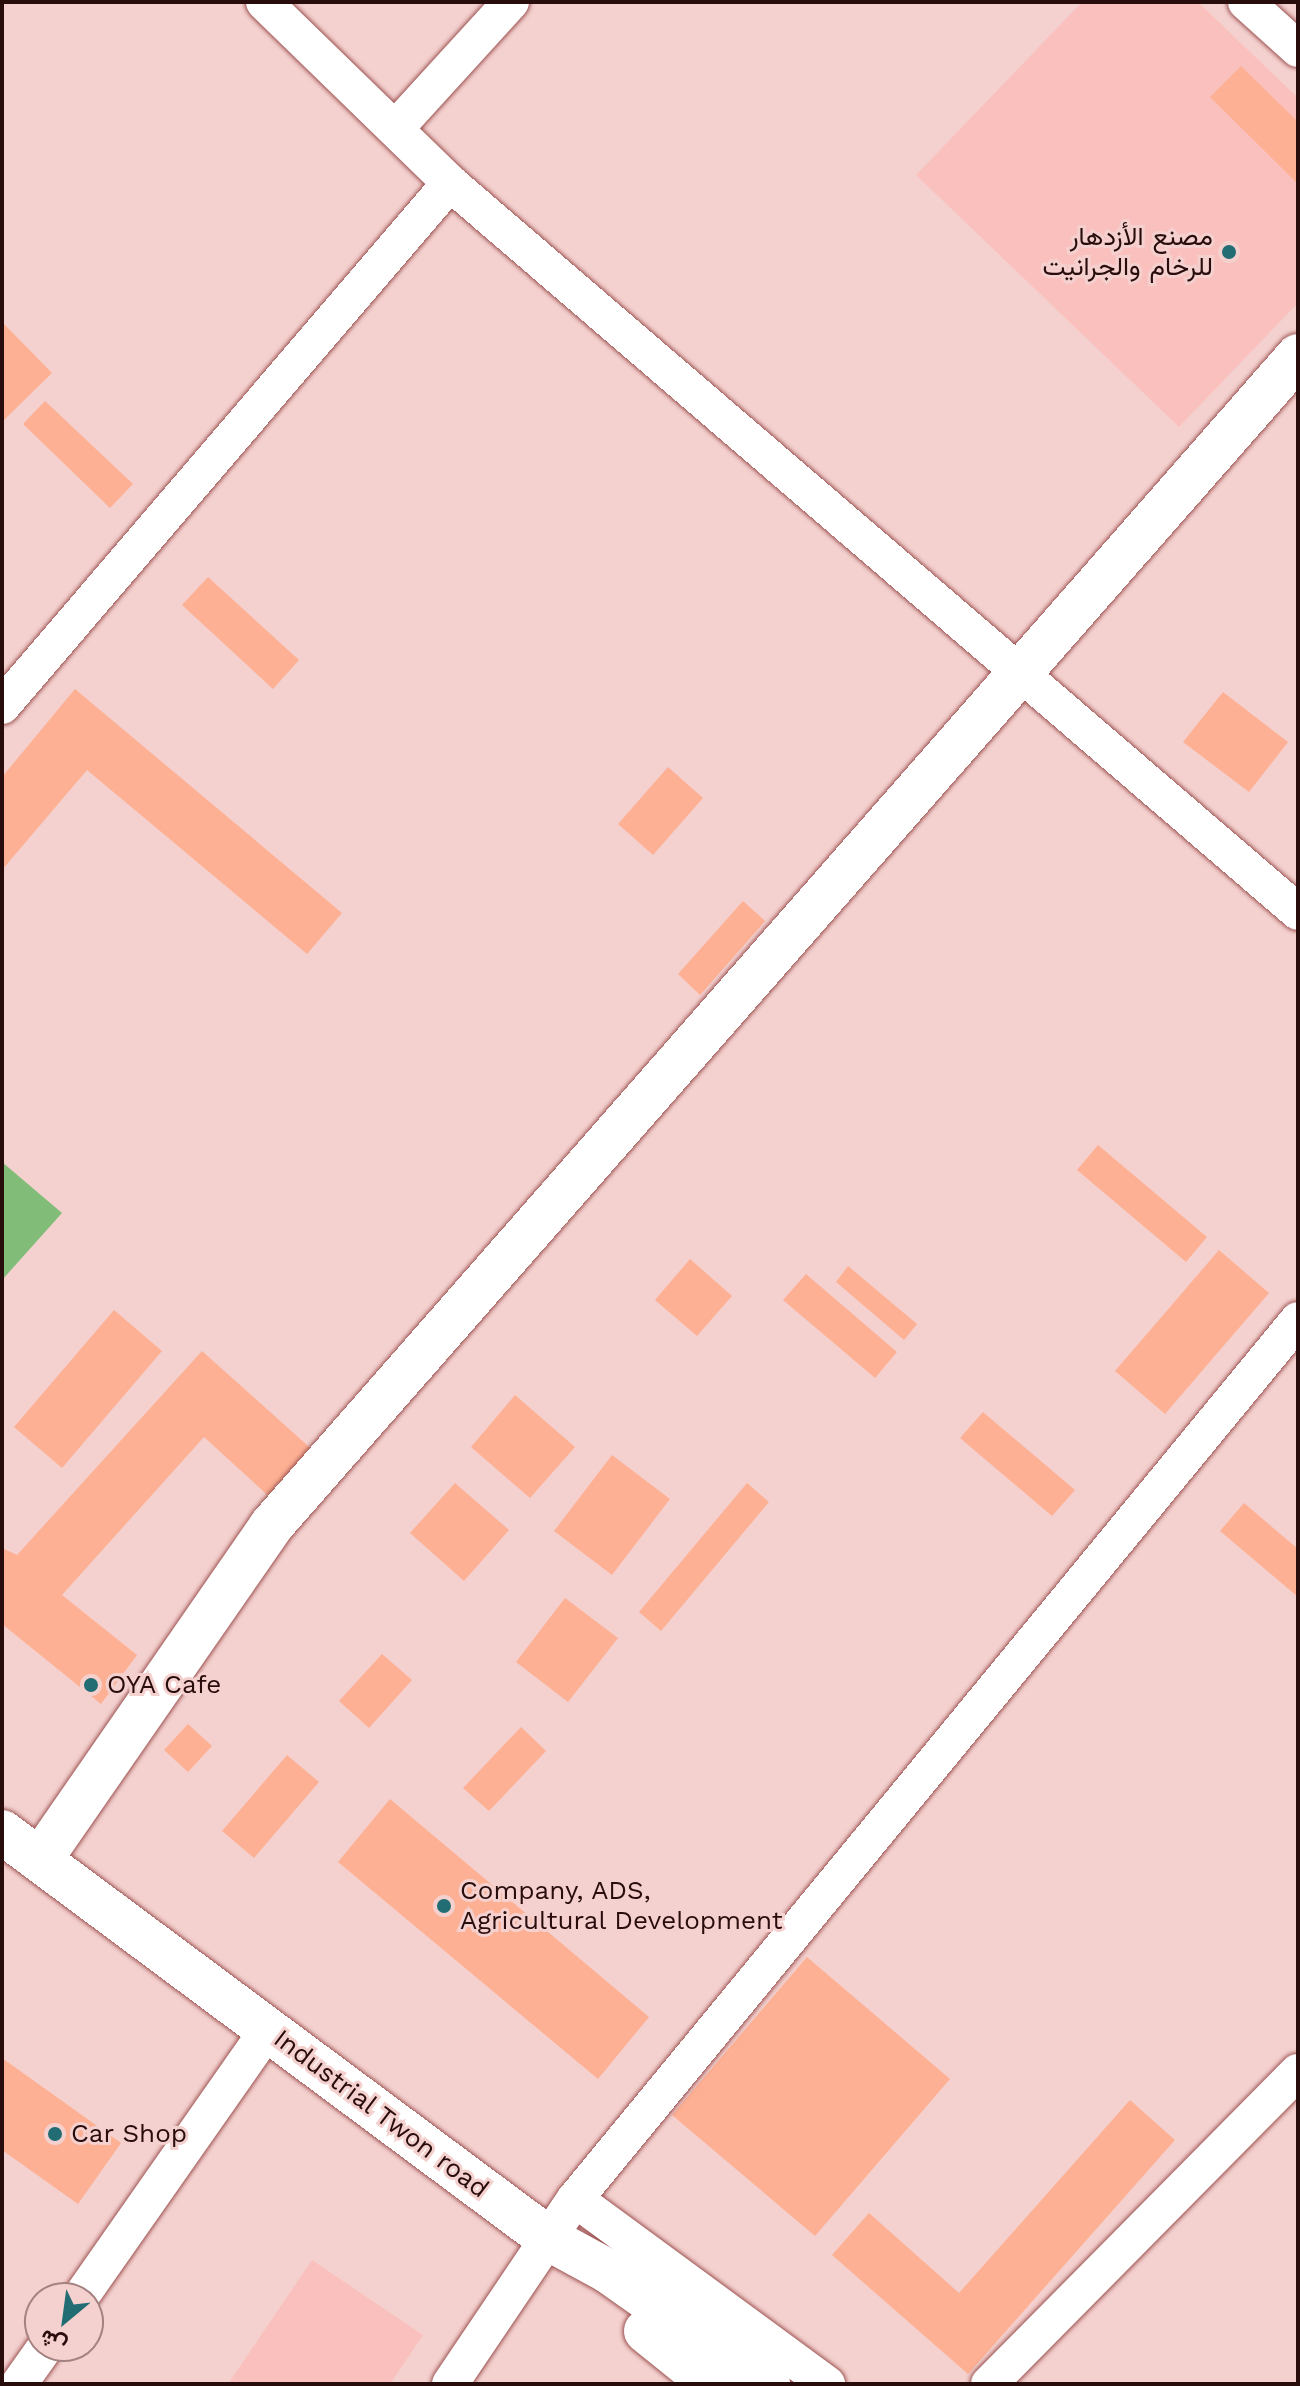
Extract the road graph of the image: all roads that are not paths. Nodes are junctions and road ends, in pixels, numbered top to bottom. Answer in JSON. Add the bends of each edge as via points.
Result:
{"nodes":[{"id":1,"x":264,"y":2,"type":"edge"},
{"id":2,"x":511,"y":2,"type":"edge"},
{"id":3,"x":1246,"y":2,"type":"edge"},
{"id":4,"x":1298,"y":49,"type":"edge"},
{"id":5,"x":395,"y":129,"type":"junction"},
{"id":6,"x":450,"y":183,"type":"junction"},
{"id":7,"x":1298,"y":356,"type":"edge"},
{"id":8,"x":1020,"y":672,"type":"junction"},
{"id":9,"x":2,"y":706,"type":"edge"},
{"id":10,"x":1298,"y":912,"type":"edge"},
{"id":11,"x":1298,"y":1320,"type":"edge"},
{"id":12,"x":2,"y":1832,"type":"edge"},
{"id":13,"x":40,"y":1860,"type":"junction"},
{"id":14,"x":268,"y":2030,"type":"junction"},
{"id":15,"x":1298,"y":2072,"type":"edge"},
{"id":16,"x":575,"y":2199,"type":"junction"},
{"id":17,"x":549,"y":2239,"type":"junction"},
{"id":18,"x":91,"y":2282,"type":"edge"},
{"id":19,"x":35,"y":2362,"type":"edge"},
{"id":20,"x":19,"y":2384,"type":"edge"},
{"id":21,"x":450,"y":2384,"type":"edge"},
{"id":22,"x":712,"y":2384,"type":"edge"},
{"id":23,"x":768,"y":2384,"type":"edge"},
{"id":24,"x":827,"y":2384,"type":"edge"},
{"id":25,"x":989,"y":2384,"type":"edge"}],
"edges":[{"from":1,"to":5,"type":"street"},
{"from":2,"to":5,"type":"street"},
{"from":3,"to":4,"type":"street"},
{"from":5,"to":6,"type":"street"},
{"from":6,"to":8,"type":"street"},
{"from":6,"to":9,"type":"street"},
{"from":7,"to":8,"type":"main road"},
{"from":8,"to":10,"type":"street"},
{"from":8,"to":13,"type":"main road","via":[[271,1526]]},
{"from":11,"to":16,"type":"street"},
{"from":12,"to":13,"type":"main road","name":"Industrial Twon road"},
{"from":13,"to":14,"type":"main road","name":"Industrial Twon road"},
{"from":14,"to":17,"type":"main road","name":"Industrial Twon road"},
{"from":14,"to":18,"type":"street"},
{"from":15,"to":25,"type":"street"},
{"from":16,"to":17,"type":"street"},
{"from":16,"to":24,"type":"street"},
{"from":17,"to":21,"type":"street"},
{"from":17,"to":22,"type":"main road","via":[[593,2289]]},
{"from":17,"to":23,"type":"main road","name":"Industrial Twon road","via":[[608,2271]]},
{"from":19,"to":20,"type":"street"}]}
